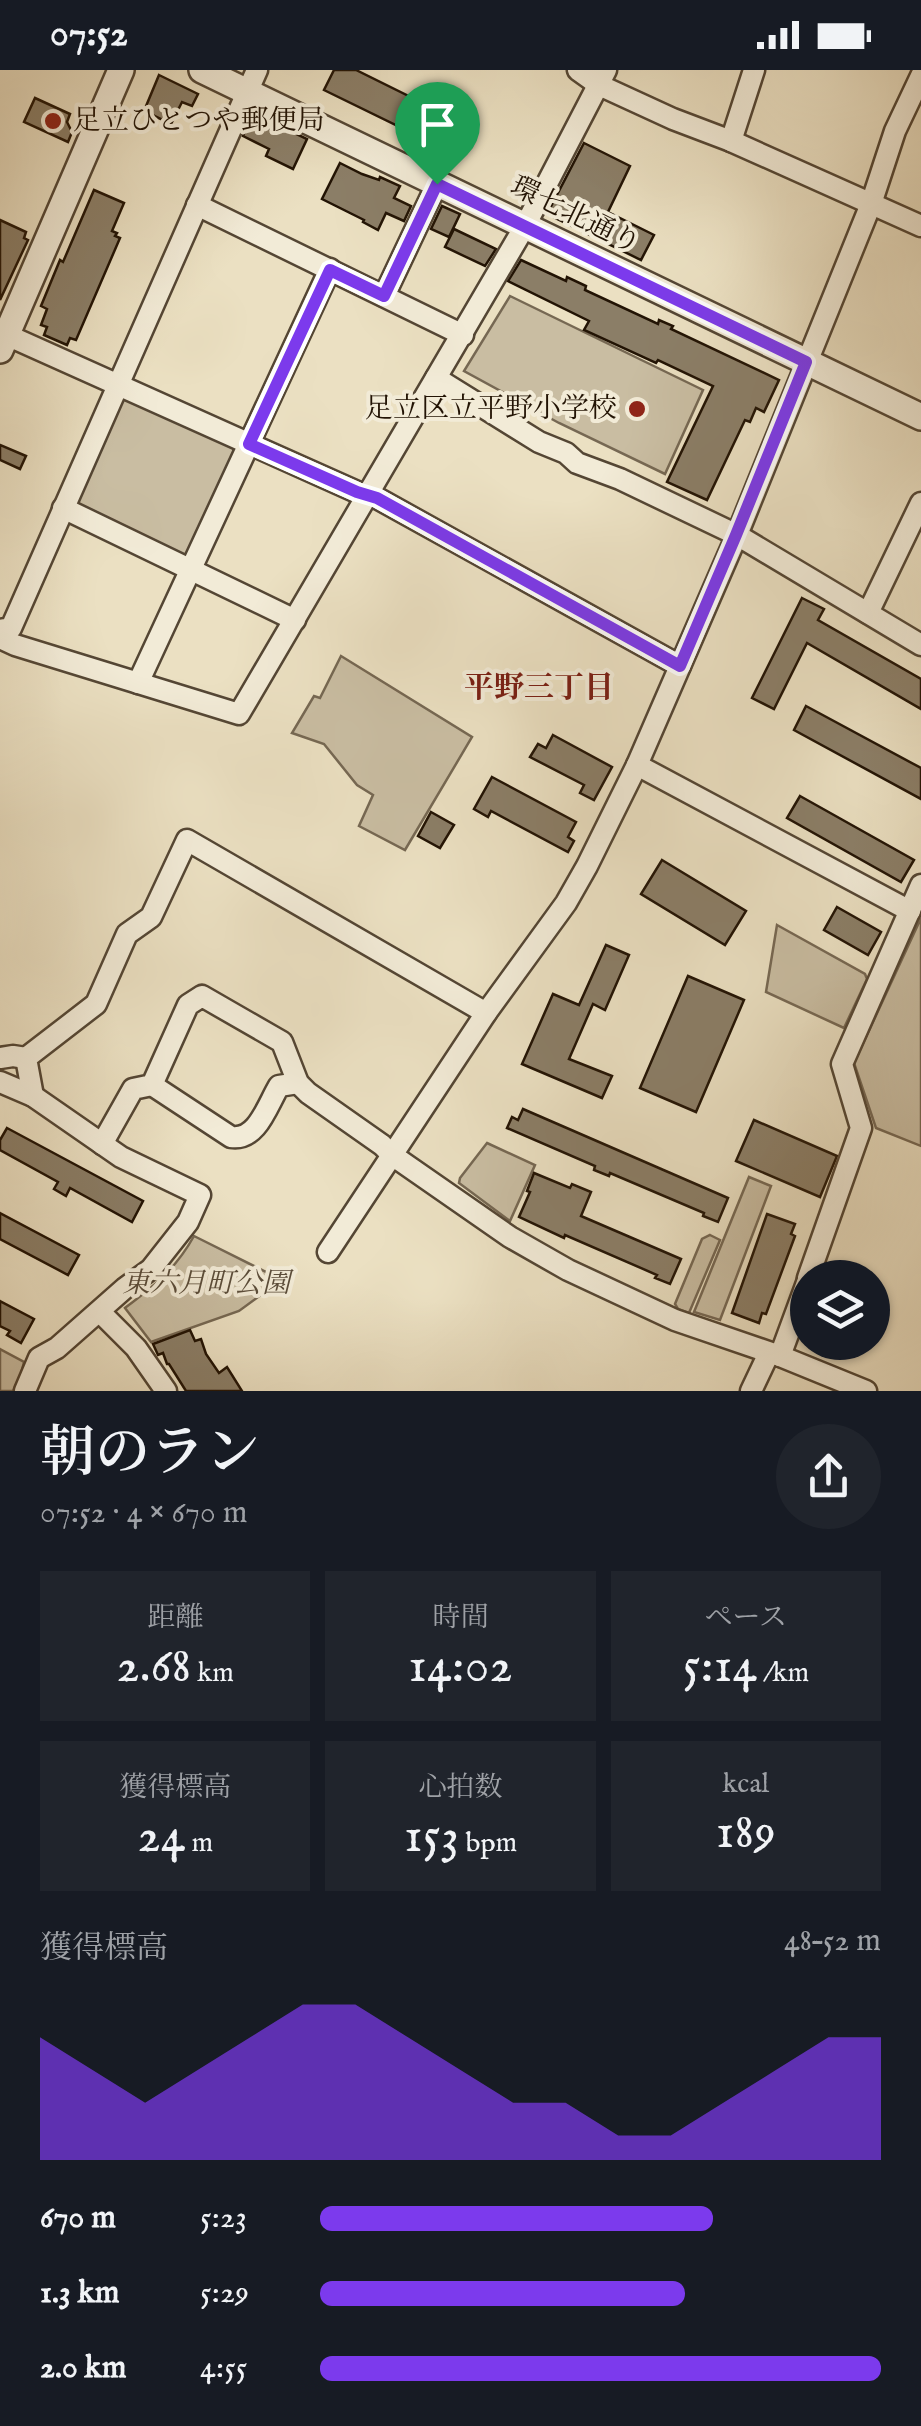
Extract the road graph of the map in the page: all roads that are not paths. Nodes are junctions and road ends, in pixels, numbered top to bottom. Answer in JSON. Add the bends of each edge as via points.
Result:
{"nodes":[{"id":1,"x":121,"y":70,"type":"edge"},
{"id":2,"x":202,"y":70,"type":"edge"},
{"id":3,"x":578,"y":70,"type":"edge"},
{"id":4,"x":754,"y":70,"type":"edge"},
{"id":5,"x":921,"y":76,"type":"edge"},
{"id":6,"x":603,"y":77,"type":"edge"},
{"id":7,"x":252,"y":81,"type":"edge"},
{"id":8,"x":731,"y":140,"type":"junction"},
{"id":9,"x":437,"y":184,"type":"junction"},
{"id":10,"x":871,"y":204,"type":"junction"},
{"id":11,"x":197,"y":205,"type":"junction"},
{"id":12,"x":525,"y":226,"type":"junction"},
{"id":13,"x":921,"y":226,"type":"edge"},
{"id":14,"x":330,"y":270,"type":"junction"},
{"id":15,"x":384,"y":296,"type":"junction"},
{"id":16,"x":463,"y":335,"type":"junction"},
{"id":17,"x":2,"y":339,"type":"edge"},
{"id":18,"x":806,"y":362,"type":"junction"},
{"id":19,"x":436,"y":378,"type":"junction"},
{"id":20,"x":118,"y":384,"type":"junction"},
{"id":21,"x":921,"y":417,"type":"edge"},
{"id":22,"x":249,"y":444,"type":"junction"},
{"id":23,"x":368,"y":495,"type":"junction"},
{"id":24,"x":921,"y":503,"type":"edge"},
{"id":25,"x":63,"y":508,"type":"junction"},
{"id":26,"x":736,"y":535,"type":"junction"},
{"id":27,"x":190,"y":569,"type":"junction"},
{"id":28,"x":868,"y":613,"type":"junction"},
{"id":29,"x":295,"y":620,"type":"junction"},
{"id":30,"x":0,"y":634,"type":"edge"},
{"id":31,"x":921,"y":645,"type":"edge"},
{"id":32,"x":680,"y":666,"type":"junction"},
{"id":33,"x":138,"y":683,"type":"junction"},
{"id":34,"x":637,"y":765,"type":"junction"},
{"id":35,"x":921,"y":886,"type":"edge"},
{"id":36,"x":910,"y":911,"type":"junction"},
{"id":37,"x":486,"y":1013,"type":"junction"},
{"id":38,"x":0,"y":1058,"type":"edge"},
{"id":39,"x":26,"y":1058,"type":"junction"},
{"id":40,"x":0,"y":1082,"type":"edge"},
{"id":41,"x":298,"y":1082,"type":"junction"},
{"id":42,"x":152,"y":1085,"type":"junction"},
{"id":43,"x":33,"y":1096,"type":"junction"},
{"id":44,"x":102,"y":1144,"type":"junction"},
{"id":45,"x":392,"y":1155,"type":"junction"},
{"id":46,"x":328,"y":1252,"type":"dead end"},
{"id":47,"x":815,"y":1260,"type":"edge"},
{"id":48,"x":100,"y":1312,"type":"junction"},
{"id":49,"x":790,"y":1319,"type":"edge"},
{"id":50,"x":774,"y":1355,"type":"junction"},
{"id":51,"x":24,"y":1391,"type":"edge"},
{"id":52,"x":166,"y":1391,"type":"edge"},
{"id":53,"x":751,"y":1391,"type":"edge"},
{"id":54,"x":866,"y":1391,"type":"edge"}],
"edges":[{"from":1,"to":17,"type":"street"},
{"from":2,"to":7,"type":"street","name":"環七北通り"},
{"from":3,"to":6,"type":"street"},
{"from":4,"to":8,"type":"street"},
{"from":5,"to":10,"type":"street"},
{"from":6,"to":8,"type":"street","via":[[673,119]]},
{"from":6,"to":12,"type":"street"},
{"from":7,"to":9,"type":"street","name":"環七北通り"},
{"from":7,"to":11,"type":"street"},
{"from":8,"to":10,"type":"street"},
{"from":9,"to":12,"type":"street","name":"環七北通り"},
{"from":9,"to":15,"type":"street"},
{"from":10,"to":13,"type":"street"},
{"from":10,"to":18,"type":"street"},
{"from":11,"to":14,"type":"street"},
{"from":11,"to":20,"type":"street"},
{"from":12,"to":16,"type":"street"},
{"from":12,"to":18,"type":"street","name":"環七北通り"},
{"from":14,"to":15,"type":"street"},
{"from":14,"to":22,"type":"street"},
{"from":15,"to":16,"type":"street"},
{"from":16,"to":19,"type":"street"},
{"from":17,"to":20,"type":"street"},
{"from":18,"to":21,"type":"street","name":"環七北通り"},
{"from":18,"to":26,"type":"street"},
{"from":19,"to":23,"type":"street"},
{"from":19,"to":26,"type":"street","via":[[577,463]]},
{"from":20,"to":22,"type":"street"},
{"from":20,"to":25,"type":"street"},
{"from":22,"to":23,"type":"street"},
{"from":22,"to":27,"type":"street"},
{"from":23,"to":29,"type":"street"},
{"from":23,"to":32,"type":"street"},
{"from":24,"to":28,"type":"street"},
{"from":25,"to":27,"type":"street"},
{"from":25,"to":30,"type":"street","via":[[11,628]]},
{"from":26,"to":28,"type":"street"},
{"from":26,"to":32,"type":"street"},
{"from":27,"to":29,"type":"street"},
{"from":27,"to":33,"type":"street"},
{"from":28,"to":31,"type":"street"},
{"from":29,"to":33,"type":"street","via":[[239,714]]},
{"from":30,"to":33,"type":"street","via":[[15,645]]},
{"from":32,"to":34,"type":"street"},
{"from":34,"to":36,"type":"street"},
{"from":34,"to":37,"type":"street","via":[[578,884]]},
{"from":35,"to":36,"type":"street"},
{"from":36,"to":47,"type":"street","via":[[842,1064],[861,1128]]},
{"from":37,"to":39,"type":"street","via":[[187,840],[150,917],[127,934],[96,1004]]},
{"from":37,"to":45,"type":"street"},
{"from":38,"to":39,"type":"street"},
{"from":39,"to":43,"type":"street"},
{"from":40,"to":43,"type":"street"},
{"from":41,"to":42,"type":"street","via":[[279,1086],[252,1134],[242,1138]]},
{"from":41,"to":42,"type":"street","via":[[282,1042],[202,996],[188,1005]]},
{"from":41,"to":45,"type":"street"},
{"from":42,"to":44,"type":"street","via":[[133,1090]]},
{"from":43,"to":44,"type":"street"},
{"from":44,"to":48,"type":"street","via":[[200,1195],[151,1269]]},
{"from":45,"to":46,"type":"street"},
{"from":45,"to":50,"type":"street","via":[[568,1270],[675,1320]]},
{"from":48,"to":51,"type":"street","via":[[39,1358]]},
{"from":48,"to":52,"type":"street"},
{"from":49,"to":50,"type":"street"},
{"from":50,"to":53,"type":"street"},
{"from":50,"to":54,"type":"street"}]}
